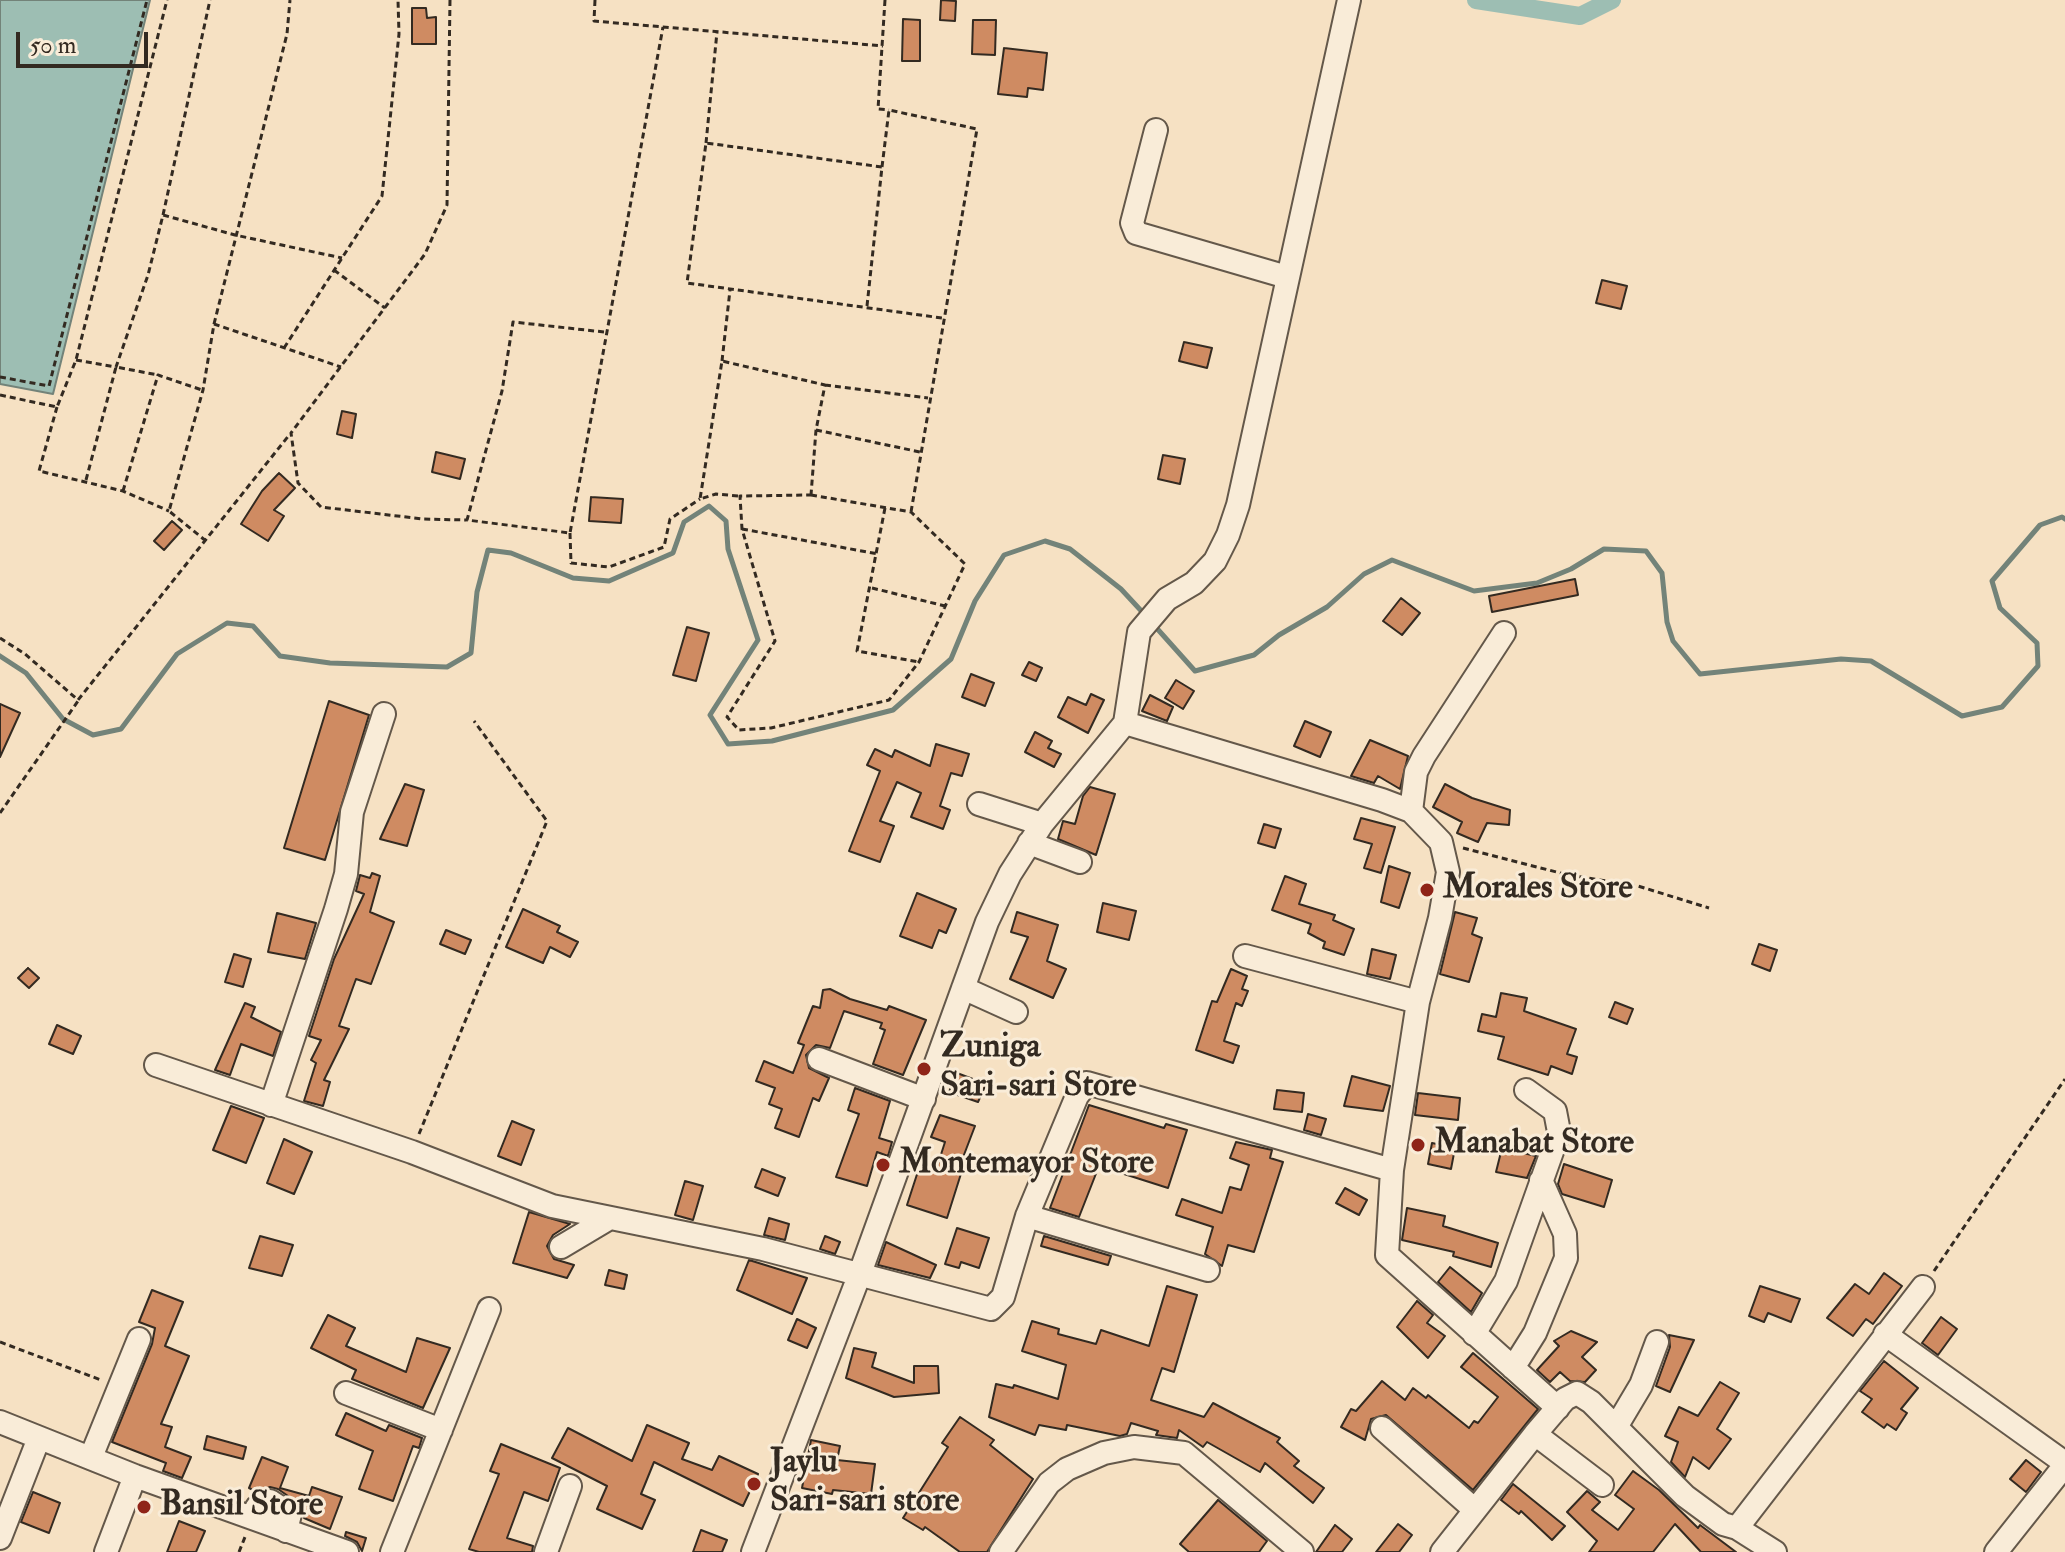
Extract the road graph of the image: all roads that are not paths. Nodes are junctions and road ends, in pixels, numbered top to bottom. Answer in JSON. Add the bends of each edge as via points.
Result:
{"nodes":[{"id":1,"x":1349,"y":0,"type":"edge"},
{"id":2,"x":1156,"y":130,"type":"dead end"},
{"id":3,"x":1287,"y":277,"type":"junction"},
{"id":4,"x":1504,"y":633,"type":"dead end"},
{"id":5,"x":384,"y":714,"type":"dead end"},
{"id":6,"x":1125,"y":723,"type":"junction"},
{"id":7,"x":979,"y":804,"type":"dead end"},
{"id":8,"x":1411,"y":811,"type":"junction"},
{"id":9,"x":1036,"y":833,"type":"junction"},
{"id":10,"x":1080,"y":862,"type":"dead end"},
{"id":11,"x":1245,"y":956,"type":"dead end"},
{"id":12,"x":963,"y":988,"type":"junction"},
{"id":13,"x":1418,"y":1002,"type":"junction"},
{"id":14,"x":1016,"y":1012,"type":"dead end"},
{"id":15,"x":819,"y":1059,"type":"dead end"},
{"id":16,"x":156,"y":1065,"type":"dead end"},
{"id":17,"x":1526,"y":1090,"type":"dead end"},
{"id":18,"x":924,"y":1099,"type":"junction"},
{"id":19,"x":271,"y":1105,"type":"junction"},
{"id":20,"x":1392,"y":1170,"type":"junction"},
{"id":21,"x":1541,"y":1180,"type":"junction"},
{"id":22,"x":1027,"y":1216,"type":"junction"},
{"id":23,"x":608,"y":1219,"type":"junction"},
{"id":24,"x":561,"y":1247,"type":"dead end"},
{"id":25,"x":1208,"y":1270,"type":"dead end"},
{"id":26,"x":859,"y":1276,"type":"junction"},
{"id":27,"x":1923,"y":1287,"type":"road end"},
{"id":28,"x":489,"y":1309,"type":"dead end"},
{"id":29,"x":1474,"y":1334,"type":"junction"},
{"id":30,"x":1885,"y":1334,"type":"junction"},
{"id":31,"x":139,"y":1339,"type":"dead end"},
{"id":32,"x":1657,"y":1342,"type":"dead end"},
{"id":33,"x":1513,"y":1368,"type":"junction"},
{"id":34,"x":346,"y":1393,"type":"dead end"},
{"id":35,"x":1558,"y":1408,"type":"junction"},
{"id":36,"x":0,"y":1422,"type":"edge"},
{"id":37,"x":1616,"y":1427,"type":"junction"},
{"id":38,"x":1382,"y":1428,"type":"dead end"},
{"id":39,"x":441,"y":1430,"type":"junction"},
{"id":40,"x":1535,"y":1434,"type":"junction"},
{"id":41,"x":39,"y":1438,"type":"junction"},
{"id":42,"x":91,"y":1457,"type":"junction"},
{"id":43,"x":2065,"y":1464,"type":"edge"},
{"id":44,"x":135,"y":1476,"type":"junction"},
{"id":45,"x":1602,"y":1485,"type":"dead end"},
{"id":46,"x":570,"y":1486,"type":"dead end"},
{"id":47,"x":1475,"y":1510,"type":"junction"},
{"id":48,"x":1737,"y":1528,"type":"junction"},
{"id":49,"x":0,"y":1538,"type":"edge"},
{"id":50,"x":106,"y":1552,"type":"edge"},
{"id":51,"x":347,"y":1552,"type":"edge"},
{"id":52,"x":392,"y":1552,"type":"edge"},
{"id":53,"x":546,"y":1552,"type":"edge"},
{"id":54,"x":753,"y":1552,"type":"edge"},
{"id":55,"x":1001,"y":1552,"type":"edge"},
{"id":56,"x":1302,"y":1552,"type":"edge"},
{"id":57,"x":1442,"y":1552,"type":"edge"},
{"id":58,"x":1775,"y":1552,"type":"edge"},
{"id":59,"x":1996,"y":1552,"type":"edge"}],
"edges":[{"from":1,"to":3,"type":"street"},
{"from":2,"to":3,"type":"street","via":[[1132,223],[1136,233]]},
{"from":3,"to":6,"type":"street","via":[[1228,535],[1215,561],[1194,583],[1167,599],[1139,632]]},
{"from":4,"to":8,"type":"street","via":[[1424,756],[1416,772]]},
{"from":5,"to":19,"type":"street","via":[[352,812],[346,874],[336,909]]},
{"from":6,"to":8,"type":"street"},
{"from":6,"to":9,"type":"street"},
{"from":7,"to":9,"type":"street"},
{"from":8,"to":13,"type":"street","via":[[1441,842],[1448,872]]},
{"from":9,"to":10,"type":"street"},
{"from":9,"to":12,"type":"street","via":[[987,922]]},
{"from":11,"to":13,"type":"street"},
{"from":12,"to":14,"type":"street"},
{"from":12,"to":18,"type":"street"},
{"from":13,"to":20,"type":"street"},
{"from":15,"to":18,"type":"street"},
{"from":16,"to":19,"type":"street"},
{"from":17,"to":21,"type":"street","via":[[1559,1120],[1554,1154]]},
{"from":18,"to":26,"type":"street"},
{"from":19,"to":23,"type":"street","via":[[552,1206]]},
{"from":20,"to":22,"type":"street","via":[[1087,1083]]},
{"from":20,"to":29,"type":"street","via":[[1387,1255]]},
{"from":21,"to":29,"type":"street","via":[[1506,1281]]},
{"from":21,"to":33,"type":"street","via":[[1565,1234],[1566,1258],[1535,1333]]},
{"from":22,"to":25,"type":"street"},
{"from":22,"to":26,"type":"street","via":[[1003,1297],[991,1309]]},
{"from":23,"to":24,"type":"street"},
{"from":23,"to":26,"type":"street","via":[[763,1249]]},
{"from":26,"to":54,"type":"street"},
{"from":27,"to":30,"type":"street"},
{"from":28,"to":39,"type":"street"},
{"from":29,"to":33,"type":"street"},
{"from":30,"to":43,"type":"street"},
{"from":30,"to":48,"type":"street"},
{"from":31,"to":42,"type":"street"},
{"from":32,"to":37,"type":"street","via":[[1641,1385]]},
{"from":33,"to":35,"type":"street"},
{"from":34,"to":39,"type":"street"},
{"from":35,"to":37,"type":"street","via":[[1577,1393]]},
{"from":35,"to":40,"type":"street"},
{"from":36,"to":41,"type":"street"},
{"from":37,"to":48,"type":"street","via":[[1685,1496]]},
{"from":38,"to":47,"type":"street"},
{"from":39,"to":52,"type":"street"},
{"from":40,"to":45,"type":"street"},
{"from":40,"to":47,"type":"street"},
{"from":41,"to":42,"type":"street"},
{"from":41,"to":49,"type":"street"},
{"from":42,"to":44,"type":"street"},
{"from":43,"to":59,"type":"street"},
{"from":44,"to":50,"type":"street"},
{"from":44,"to":51,"type":"street"},
{"from":46,"to":53,"type":"street"},
{"from":47,"to":57,"type":"street"},
{"from":48,"to":58,"type":"street"},
{"from":55,"to":56,"type":"street","via":[[1049,1483],[1104,1453],[1134,1447],[1184,1453]]}]}
